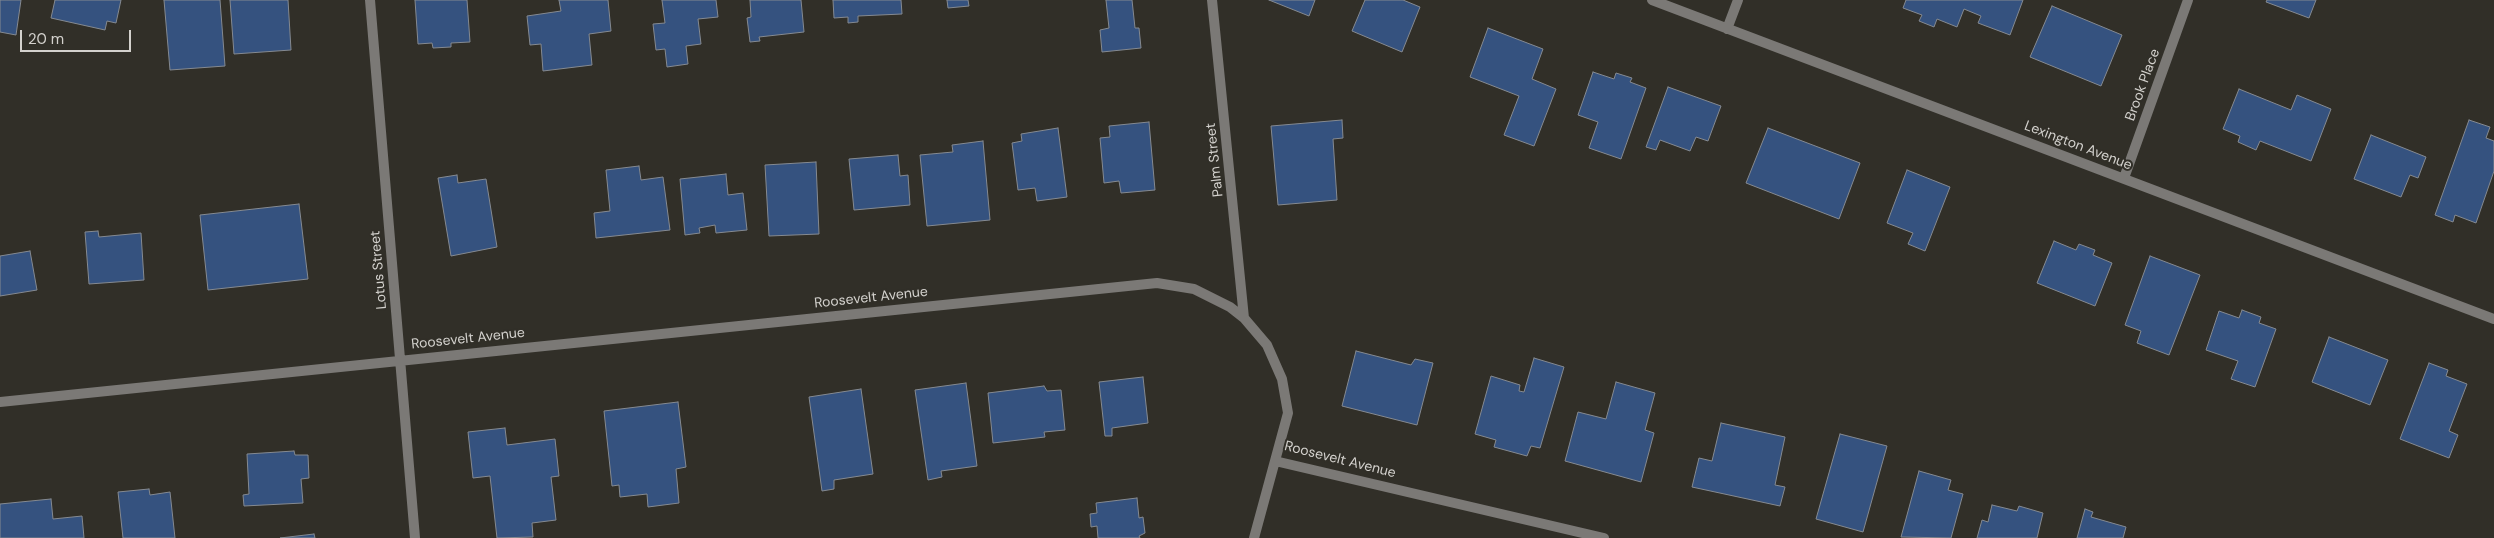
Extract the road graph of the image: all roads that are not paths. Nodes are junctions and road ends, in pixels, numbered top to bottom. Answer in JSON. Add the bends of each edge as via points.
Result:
{"nodes":[{"id":1,"x":370,"y":0,"type":"edge"},
{"id":2,"x":1212,"y":0,"type":"edge"},
{"id":3,"x":1652,"y":0,"type":"edge"},
{"id":4,"x":1738,"y":0,"type":"edge"},
{"id":5,"x":2188,"y":0,"type":"edge"},
{"id":6,"x":1727,"y":29,"type":"junction"},
{"id":7,"x":2124,"y":178,"type":"junction"},
{"id":8,"x":1244,"y":318,"type":"junction"},
{"id":9,"x":2494,"y":319,"type":"edge"},
{"id":10,"x":400,"y":360,"type":"junction"},
{"id":11,"x":0,"y":402,"type":"edge"},
{"id":12,"x":1275,"y":461,"type":"junction"},
{"id":13,"x":415,"y":538,"type":"edge"},
{"id":14,"x":1254,"y":538,"type":"edge"},
{"id":15,"x":1604,"y":538,"type":"edge"}],
"edges":[{"from":1,"to":10,"type":"street","name":"Lotus Street"},
{"from":2,"to":8,"type":"street","name":"Palm Street"},
{"from":3,"to":6,"type":"street","name":"Lexington Avenue"},
{"from":4,"to":6,"type":"street"},
{"from":5,"to":7,"type":"street","name":"Brook Place"},
{"from":6,"to":7,"type":"street","name":"Lexington Avenue"},
{"from":7,"to":9,"type":"street","name":"Lexington Avenue"},
{"from":8,"to":10,"type":"street","name":"Roosevelt Avenue","via":[[1230,306],[1194,289],[1157,282]]},
{"from":8,"to":12,"type":"street","name":"Roosevelt Avenue","via":[[1267,345],[1282,379],[1288,413]]},
{"from":10,"to":11,"type":"street","name":"Roosevelt Avenue"},
{"from":10,"to":13,"type":"street","name":"Lotus Street"},
{"from":12,"to":14,"type":"street"},
{"from":12,"to":15,"type":"street","name":"Roosevelt Avenue"}]}
